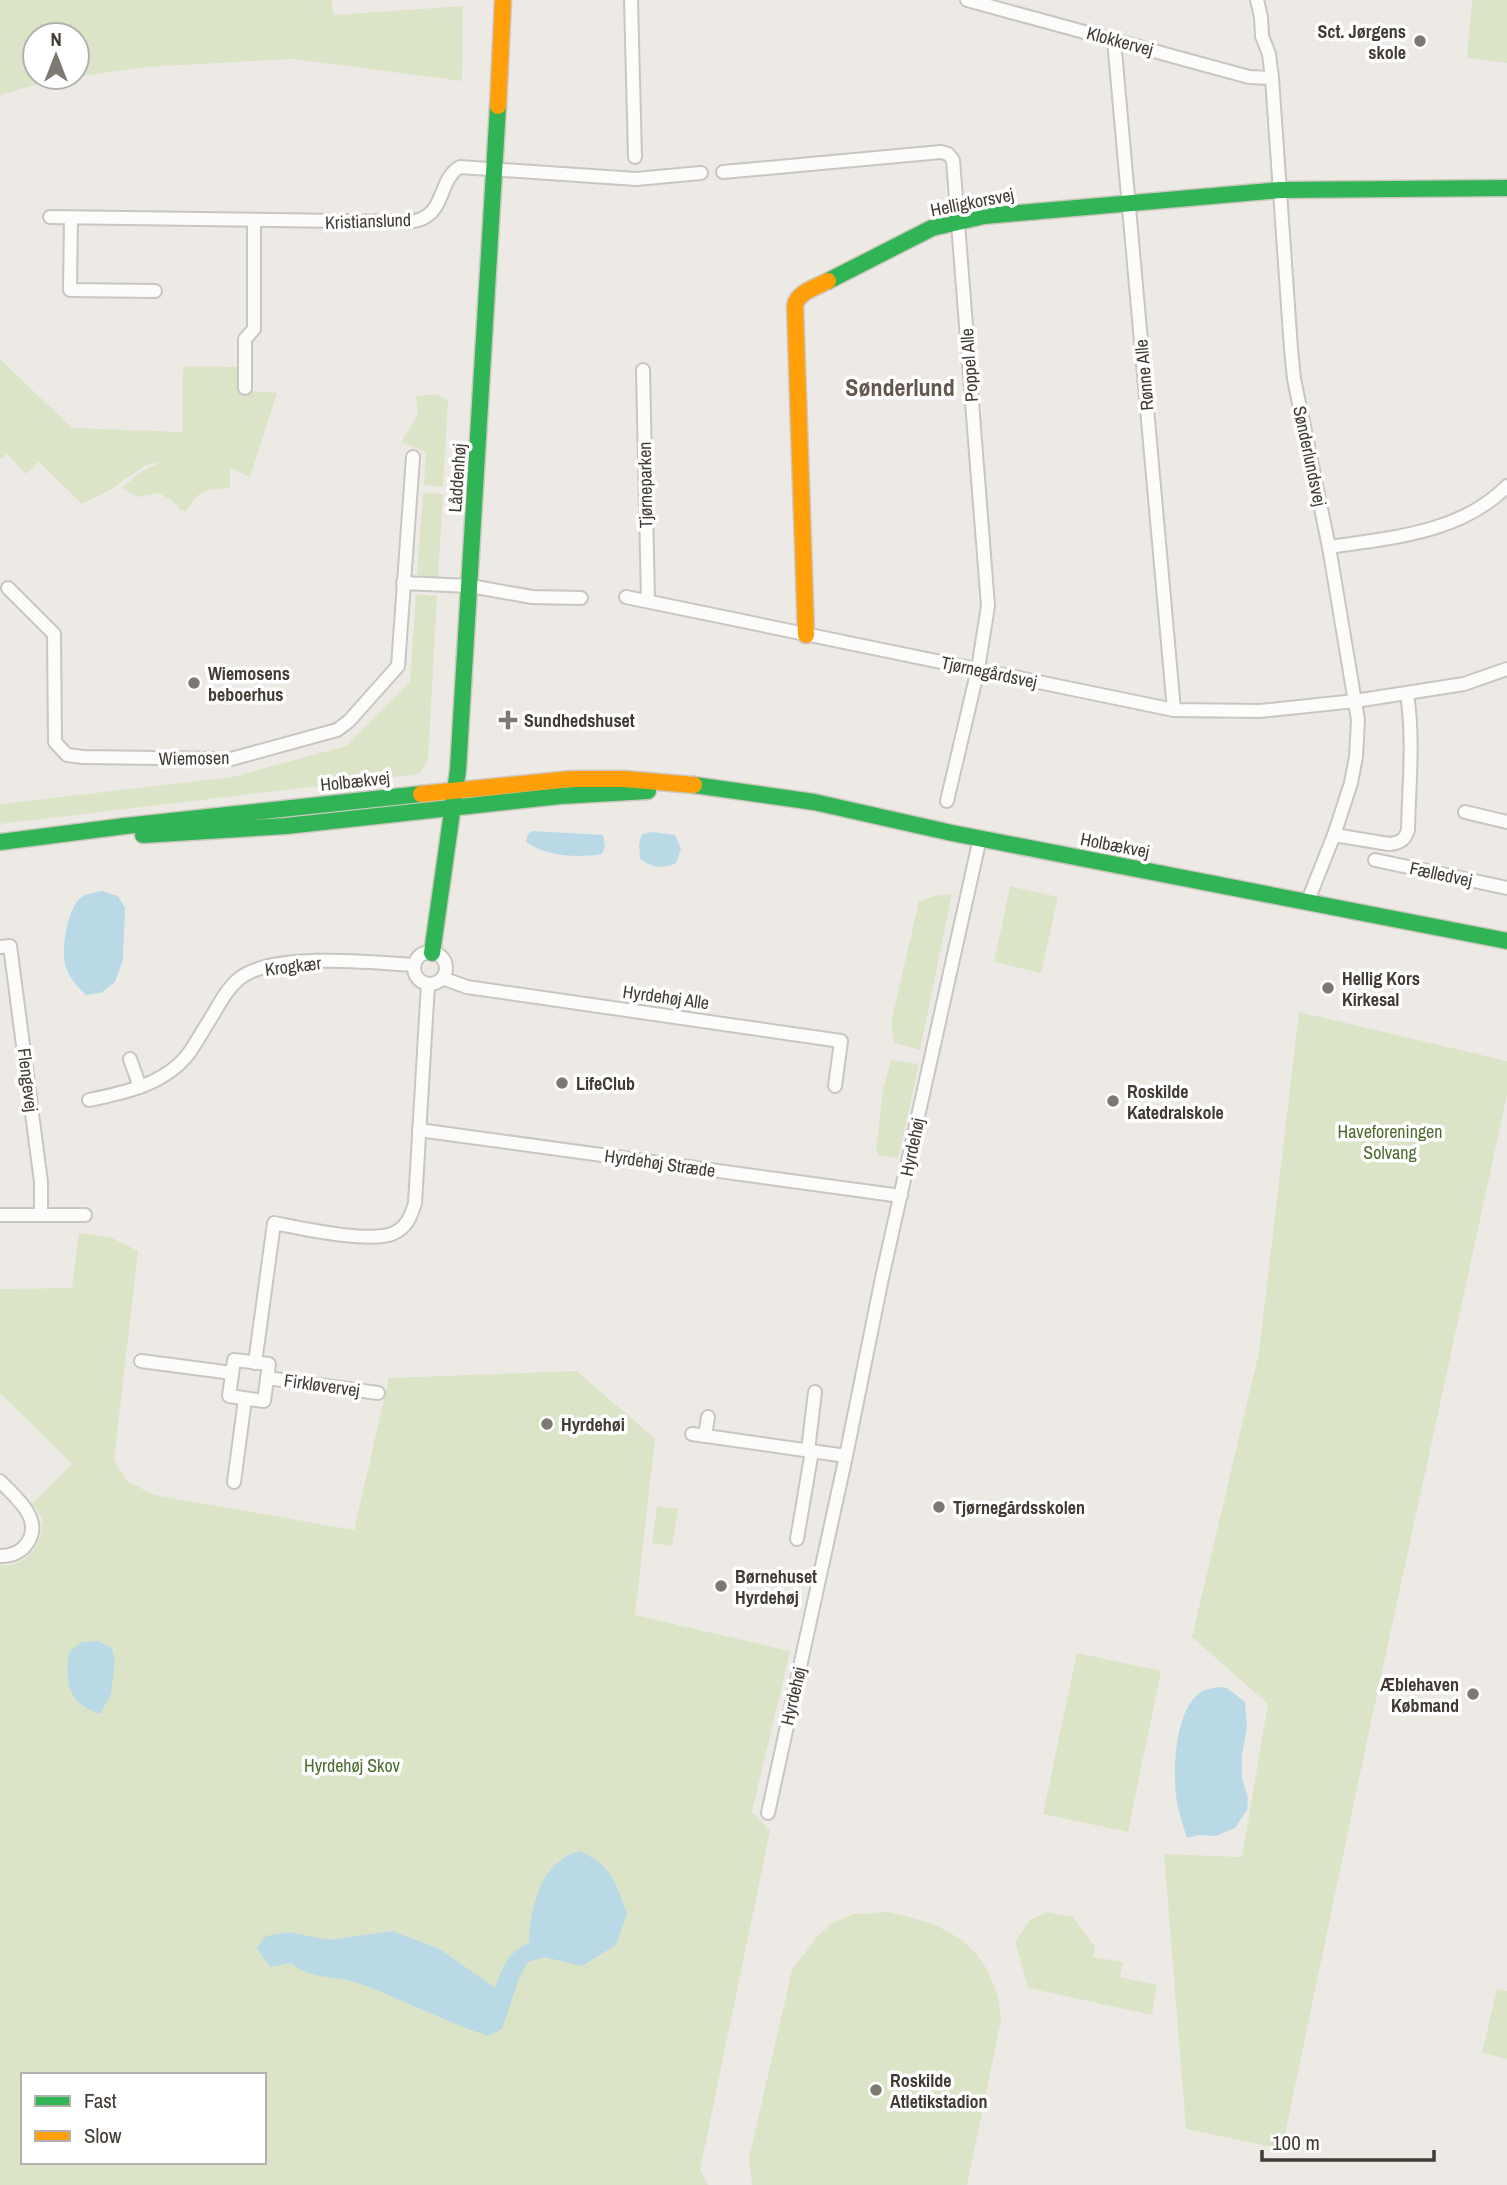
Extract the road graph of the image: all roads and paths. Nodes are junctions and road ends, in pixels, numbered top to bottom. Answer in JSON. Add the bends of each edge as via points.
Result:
{"nodes":[{"id":1,"x":502,"y":0,"type":"edge"},
{"id":2,"x":631,"y":0,"type":"edge"},
{"id":3,"x":967,"y":0,"type":"edge"},
{"id":4,"x":1257,"y":0,"type":"edge"},
{"id":5,"x":1011,"y":6,"type":"edge"},
{"id":6,"x":1114,"y":40,"type":"junction"},
{"id":7,"x":1272,"y":78,"type":"junction"},
{"id":8,"x":635,"y":157,"type":"dead end"},
{"id":9,"x":495,"y":169,"type":"junction"},
{"id":10,"x":723,"y":172,"type":"dead end"},
{"id":11,"x":701,"y":173,"type":"dead end"},
{"id":12,"x":1507,"y":188,"type":"edge"},
{"id":13,"x":1280,"y":190,"type":"junction"},
{"id":14,"x":1128,"y":202,"type":"junction"},
{"id":15,"x":50,"y":217,"type":"dead end"},
{"id":16,"x":71,"y":218,"type":"junction"},
{"id":17,"x":254,"y":221,"type":"junction"},
{"id":18,"x":958,"y":222,"type":"junction"},
{"id":19,"x":155,"y":291,"type":"dead end"},
{"id":20,"x":643,"y":370,"type":"dead end"},
{"id":21,"x":244,"y":388,"type":"dead end"},
{"id":22,"x":413,"y":457,"type":"dead end"},
{"id":23,"x":1507,"y":486,"type":"edge"},
{"id":24,"x":1329,"y":547,"type":"junction"},
{"id":25,"x":403,"y":583,"type":"junction"},
{"id":26,"x":470,"y":586,"type":"junction"},
{"id":27,"x":8,"y":587,"type":"dead end"},
{"id":28,"x":626,"y":597,"type":"dead end"},
{"id":29,"x":581,"y":598,"type":"dead end"},
{"id":30,"x":648,"y":600,"type":"junction"},
{"id":31,"x":806,"y":635,"type":"junction"},
{"id":32,"x":978,"y":669,"type":"junction"},
{"id":33,"x":1507,"y":669,"type":"edge"},
{"id":34,"x":1407,"y":694,"type":"junction"},
{"id":35,"x":1355,"y":701,"type":"junction"},
{"id":36,"x":1174,"y":710,"type":"junction"},
{"id":37,"x":715,"y":787,"type":"junction"},
{"id":38,"x":455,"y":790,"type":"junction"},
{"id":39,"x":947,"y":801,"type":"dead end"},
{"id":40,"x":453,"y":807,"type":"junction"},
{"id":41,"x":1465,"y":812,"type":"dead end"},
{"id":42,"x":1507,"y":822,"type":"edge"},
{"id":43,"x":1334,"y":835,"type":"junction"},
{"id":44,"x":980,"y":838,"type":"junction"},
{"id":45,"x":0,"y":843,"type":"edge"},
{"id":46,"x":1375,"y":860,"type":"dead end"},
{"id":47,"x":1507,"y":888,"type":"edge"},
{"id":48,"x":1307,"y":903,"type":"junction"},
{"id":49,"x":1507,"y":941,"type":"edge"},
{"id":50,"x":5,"y":947,"type":"edge"},
{"id":51,"x":432,"y":953,"type":"junction"},
{"id":52,"x":414,"y":965,"type":"junction"},
{"id":53,"x":442,"y":978,"type":"junction"},
{"id":54,"x":429,"y":984,"type":"junction"},
{"id":55,"x":130,"y":1059,"type":"dead end"},
{"id":56,"x":835,"y":1086,"type":"dead end"},
{"id":57,"x":140,"y":1087,"type":"junction"},
{"id":58,"x":89,"y":1100,"type":"dead end"},
{"id":59,"x":419,"y":1130,"type":"junction"},
{"id":60,"x":901,"y":1196,"type":"junction"},
{"id":61,"x":0,"y":1214,"type":"edge"},
{"id":62,"x":41,"y":1214,"type":"junction"},
{"id":63,"x":85,"y":1215,"type":"dead end"},
{"id":64,"x":141,"y":1361,"type":"dead end"},
{"id":65,"x":256,"y":1363,"type":"junction"},
{"id":66,"x":232,"y":1373,"type":"junction"},
{"id":67,"x":267,"y":1378,"type":"junction"},
{"id":68,"x":815,"y":1392,"type":"dead end"},
{"id":69,"x":378,"y":1393,"type":"dead end"},
{"id":70,"x":245,"y":1399,"type":"junction"},
{"id":71,"x":708,"y":1417,"type":"dead end"},
{"id":72,"x":810,"y":1451,"type":"junction"},
{"id":73,"x":846,"y":1456,"type":"junction"},
{"id":74,"x":0,"y":1481,"type":"edge"},
{"id":75,"x":234,"y":1482,"type":"dead end"},
{"id":76,"x":797,"y":1539,"type":"dead end"},
{"id":77,"x":0,"y":1556,"type":"edge"},
{"id":78,"x":768,"y":1813,"type":"dead end"}],
"edges":[{"from":1,"to":9,"type":"street","name":"Låddenhøj"},
{"from":2,"to":8,"type":"street"},
{"from":3,"to":5,"type":"street","name":"Klokkervej"},
{"from":4,"to":7,"type":"street","name":"Sønderlundsvej"},
{"from":5,"to":6,"type":"street","name":"Klokkervej"},
{"from":6,"to":7,"type":"street","name":"Klokkervej"},
{"from":6,"to":14,"type":"street","name":"Rønne Alle"},
{"from":7,"to":13,"type":"street","name":"Sønderlundsvej"},
{"from":9,"to":11,"type":"street","via":[[636,179]]},
{"from":9,"to":17,"type":"street","name":"Kristianslund","via":[[457,169],[436,208],[409,222]]},
{"from":9,"to":26,"type":"street","name":"Låddenhøj"},
{"from":10,"to":18,"type":"street","name":"Poppel Alle","via":[[941,152],[953,160]]},
{"from":12,"to":13,"type":"street","name":"Helligkorsvej"},
{"from":13,"to":14,"type":"street","name":"Helligkorsvej"},
{"from":13,"to":24,"type":"street","name":"Sønderlundsvej","via":[[1294,379]]},
{"from":14,"to":18,"type":"street","name":"Helligkorsvej"},
{"from":14,"to":36,"type":"street","name":"Rønne Alle"},
{"from":15,"to":16,"type":"street","name":"Kristianslund"},
{"from":16,"to":17,"type":"street","name":"Kristianslund"},
{"from":16,"to":19,"type":"street","via":[[70,290]]},
{"from":17,"to":21,"type":"street","via":[[254,329],[245,339]]},
{"from":18,"to":31,"type":"street","name":"Helligkorsvej","via":[[898,244],[796,300]]},
{"from":18,"to":32,"type":"street","name":"Poppel Alle","via":[[988,606]]},
{"from":20,"to":30,"type":"street","name":"Tjørneparken"},
{"from":22,"to":25,"type":"street","name":"Wiemosen"},
{"from":23,"to":24,"type":"street","via":[[1472,513],[1440,526]]},
{"from":24,"to":35,"type":"street","name":"Sønderlundsvej"},
{"from":25,"to":26,"type":"street"},
{"from":25,"to":27,"type":"street","name":"Wiemosen","via":[[398,666],[349,722],[337,730],[212,760],[67,755],[55,741],[54,634]]},
{"from":26,"to":29,"type":"street","via":[[532,597]]},
{"from":26,"to":38,"type":"street","name":"Låddenhøj"},
{"from":28,"to":30,"type":"street","name":"Tjørnegårdsvej"},
{"from":30,"to":31,"type":"street","name":"Tjørnegårdsvej"},
{"from":31,"to":32,"type":"street","name":"Tjørnegårdsvej"},
{"from":32,"to":36,"type":"street","name":"Tjørnegårdsvej"},
{"from":32,"to":39,"type":"street","name":"Poppel Alle"},
{"from":33,"to":34,"type":"street","name":"Tjørnegårdsvej","via":[[1464,684]]},
{"from":34,"to":35,"type":"street","name":"Tjørnegårdsvej"},
{"from":34,"to":43,"type":"street","via":[[1411,750],[1405,838],[1389,844]]},
{"from":35,"to":36,"type":"street","name":"Tjørnegårdsvej","via":[[1260,711]]},
{"from":35,"to":43,"type":"street","name":"Sønderlundsvej","via":[[1356,757]]},
{"from":37,"to":38,"type":"street","name":"Holbækvej","via":[[576,779]]},
{"from":37,"to":40,"type":"street","name":"Holbækvej"},
{"from":37,"to":44,"type":"street","name":"Holbækvej","via":[[814,802]]},
{"from":38,"to":40,"type":"street","name":"Låddenhøj"},
{"from":38,"to":45,"type":"street","name":"Holbækvej"},
{"from":40,"to":45,"type":"street","name":"Holbækvej","via":[[286,826]]},
{"from":40,"to":51,"type":"street"},
{"from":41,"to":42,"type":"street"},
{"from":43,"to":48,"type":"street","name":"Sønderlundsvej"},
{"from":44,"to":48,"type":"street","name":"Holbækvej"},
{"from":44,"to":60,"type":"street","name":"Hyrdehøj"},
{"from":46,"to":47,"type":"street","name":"Fælledvej"},
{"from":48,"to":49,"type":"street","name":"Holbækvej"},
{"from":50,"to":62,"type":"street","name":"Flengevej","via":[[41,1182]]},
{"from":51,"to":52,"type":"street","via":[[421,955]]},
{"from":51,"to":53,"type":"street","via":[[444,963]]},
{"from":52,"to":54,"type":"street","via":[[416,975]]},
{"from":52,"to":57,"type":"street","name":"Krogkær","via":[[340,961],[287,963],[253,971],[228,991],[188,1055],[160,1078]]},
{"from":53,"to":54,"type":"street"},
{"from":53,"to":56,"type":"street","name":"Hyrdehøj Alle","via":[[467,987],[841,1041]]},
{"from":54,"to":59,"type":"street"},
{"from":55,"to":57,"type":"street"},
{"from":57,"to":58,"type":"street","name":"Krogkær"},
{"from":59,"to":60,"type":"street","name":"Hyrdehøj Stræde"},
{"from":59,"to":65,"type":"street","via":[[415,1203],[410,1219],[392,1234],[374,1238],[274,1223]]},
{"from":60,"to":73,"type":"street","name":"Hyrdehøj"},
{"from":61,"to":62,"type":"street"},
{"from":62,"to":63,"type":"street"},
{"from":64,"to":66,"type":"street"},
{"from":65,"to":66,"type":"street","via":[[234,1360]]},
{"from":65,"to":67,"type":"street","name":"Firkløvervej","via":[[269,1364]]},
{"from":66,"to":70,"type":"street","via":[[229,1396]]},
{"from":67,"to":69,"type":"street","name":"Firkløvervej"},
{"from":67,"to":70,"type":"street","name":"Firkløvervej","via":[[264,1401]]},
{"from":68,"to":72,"type":"street"},
{"from":70,"to":75,"type":"street"},
{"from":71,"to":72,"type":"street","via":[[698,1435]]},
{"from":72,"to":73,"type":"street"},
{"from":72,"to":76,"type":"street"},
{"from":73,"to":78,"type":"street","name":"Hyrdehøj"},
{"from":74,"to":77,"type":"street","via":[[26,1508],[33,1527],[27,1545]]}]}
